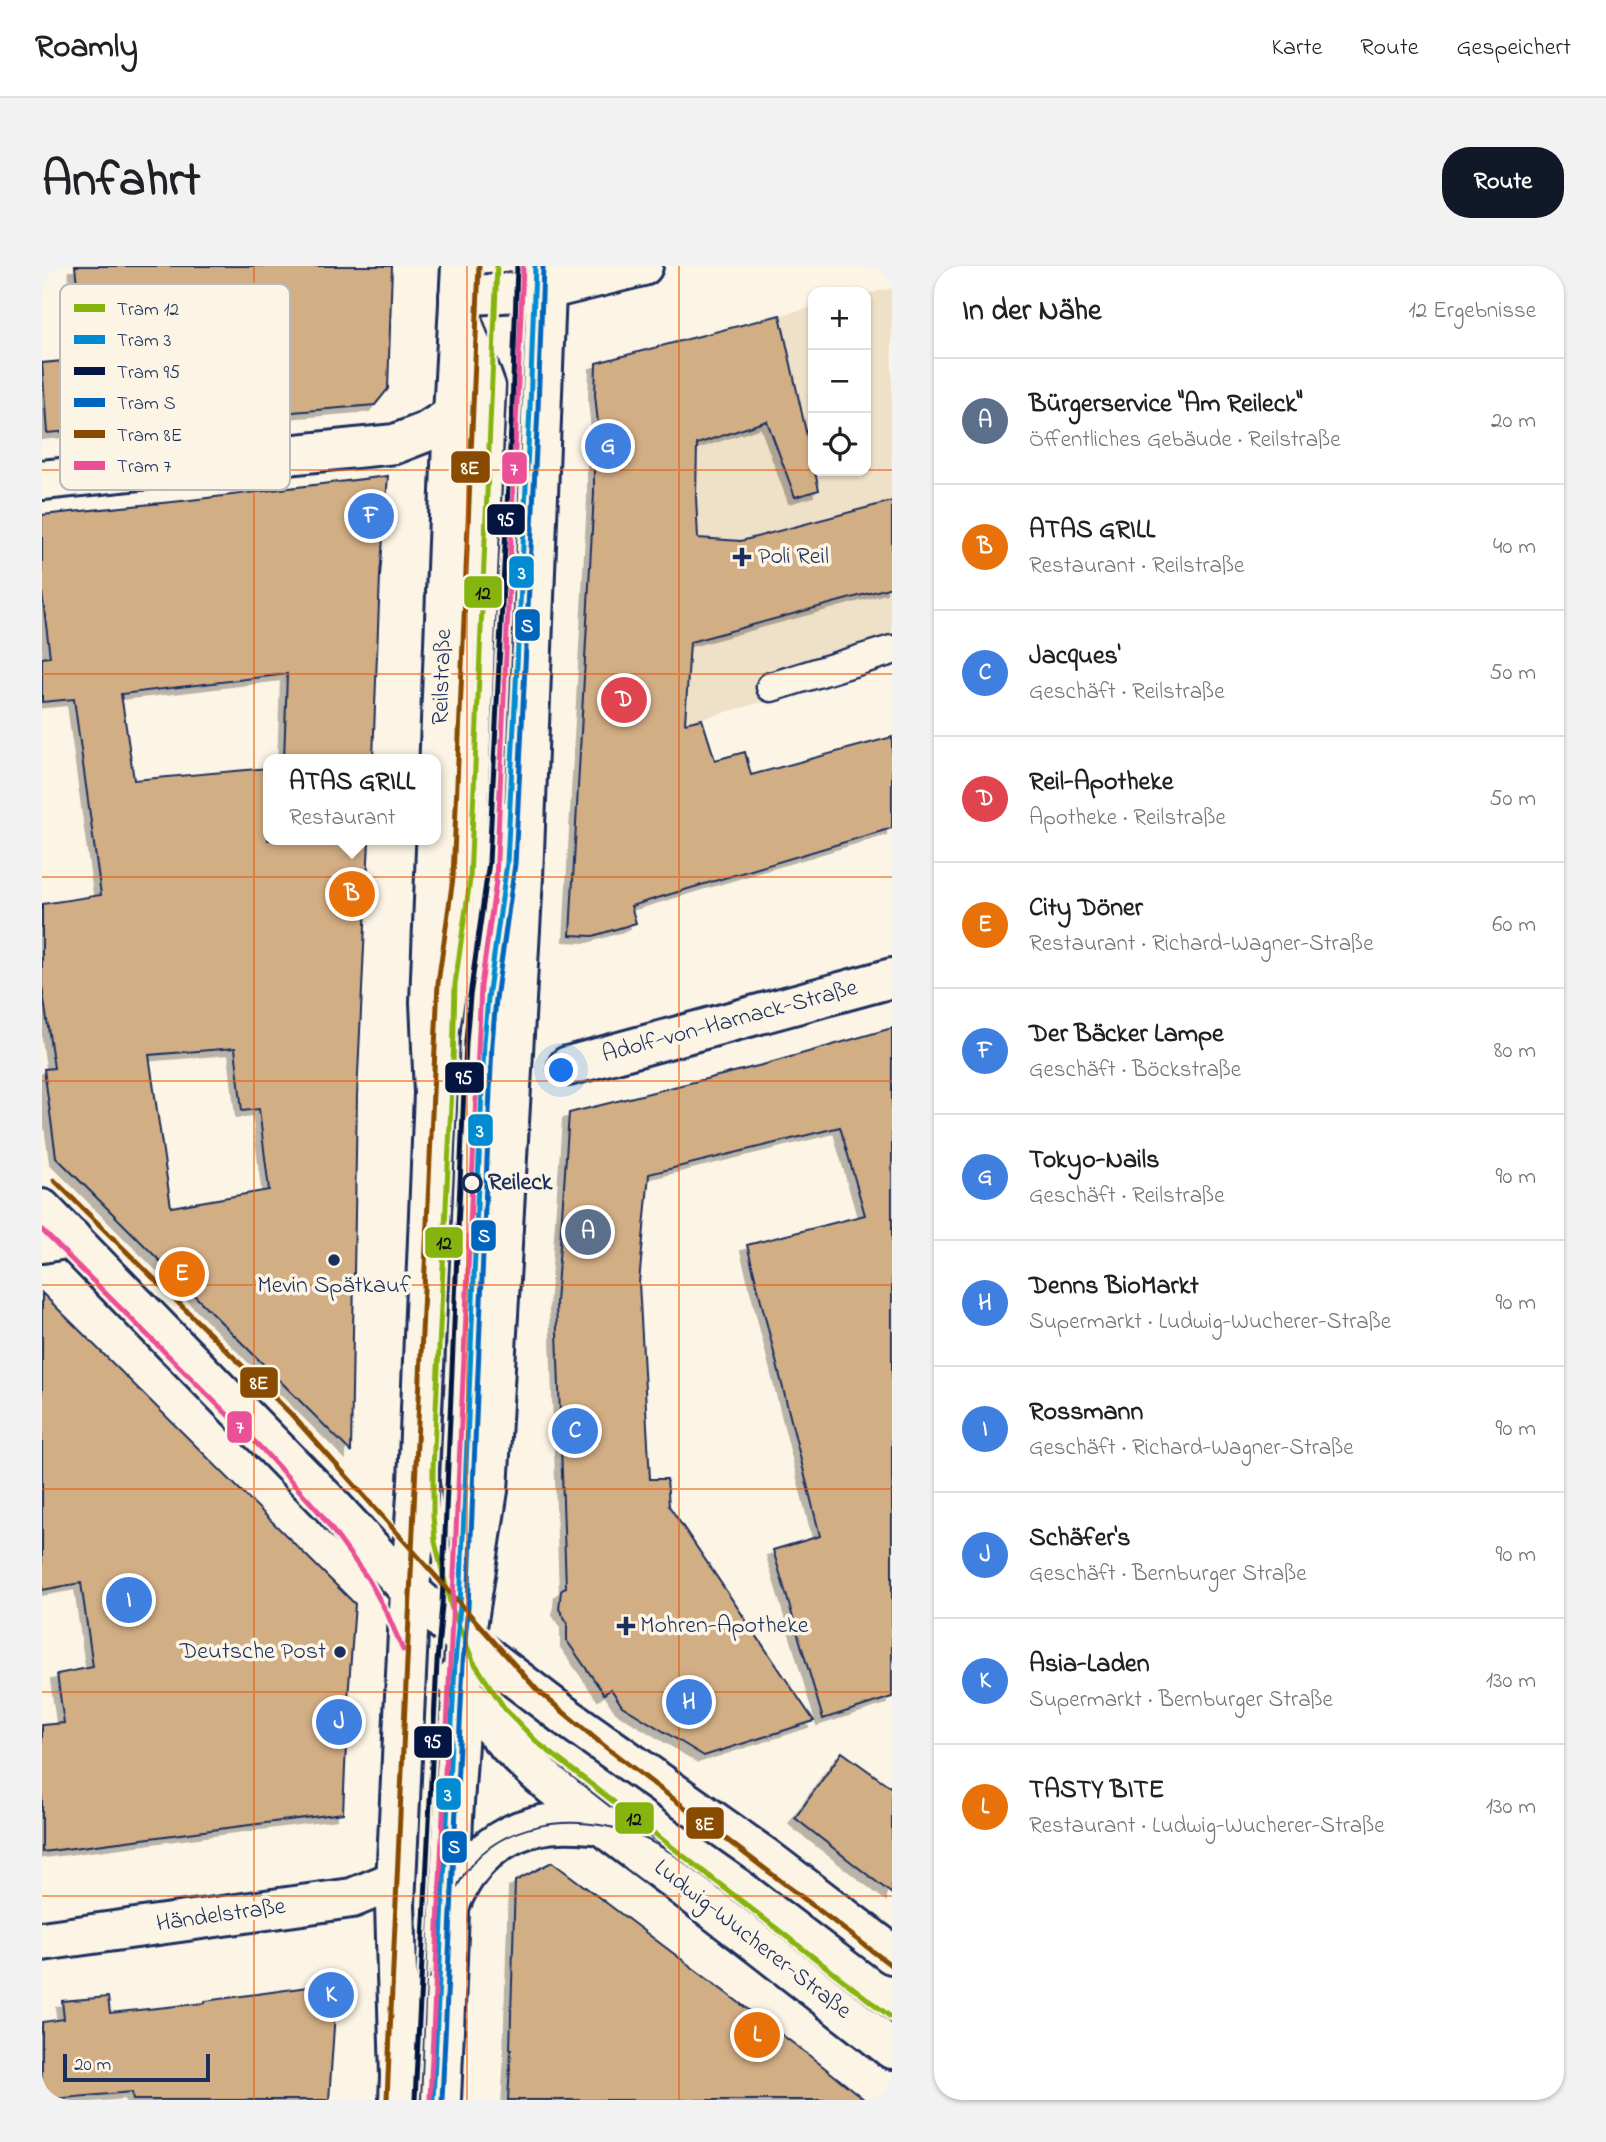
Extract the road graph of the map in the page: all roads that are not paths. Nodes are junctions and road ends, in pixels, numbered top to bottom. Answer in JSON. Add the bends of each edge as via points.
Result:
{"nodes":[{"id":1,"x":643,"y":266,"type":"edge"},
{"id":2,"x":547,"y":278,"type":"edge"},
{"id":3,"x":460,"y":281,"type":"edge"},
{"id":4,"x":453,"y":415,"type":"junction"},
{"id":5,"x":290,"y":455,"type":"edge"},
{"id":6,"x":60,"y":478,"type":"edge"},
{"id":7,"x":42,"y":480,"type":"edge"},
{"id":8,"x":892,"y":650,"type":"edge"},
{"id":9,"x":771,"y":687,"type":"dead end"},
{"id":10,"x":440,"y":754,"type":"edge"},
{"id":11,"x":436,"y":845,"type":"edge"},
{"id":12,"x":892,"y":978,"type":"edge"},
{"id":13,"x":568,"y":1066,"type":"dead end"},
{"id":14,"x":434,"y":1093,"type":"junction"},
{"id":15,"x":42,"y":1209,"type":"edge"},
{"id":16,"x":57,"y":1241,"type":"edge"},
{"id":17,"x":410,"y":1591,"type":"junction"},
{"id":18,"x":465,"y":1640,"type":"junction"},
{"id":19,"x":462,"y":1688,"type":"junction"},
{"id":20,"x":603,"y":1825,"type":"junction"},
{"id":21,"x":396,"y":1880,"type":"junction"},
{"id":22,"x":450,"y":1906,"type":"junction"},
{"id":23,"x":42,"y":1941,"type":"edge"},
{"id":24,"x":892,"y":1954,"type":"edge"},
{"id":25,"x":892,"y":2049,"type":"edge"},
{"id":26,"x":399,"y":2100,"type":"edge"},
{"id":27,"x":441,"y":2100,"type":"edge"}],
"edges":[{"from":1,"to":2,"type":"street"},
{"from":2,"to":3,"type":"street"},
{"from":2,"to":18,"type":"street","via":[[524,864],[488,1490]]},
{"from":3,"to":4,"type":"street","name":"Reilstraße"},
{"from":3,"to":14,"type":"lane","via":[[491,386],[470,880]]},
{"from":4,"to":5,"type":"street","via":[[395,444]]},
{"from":4,"to":10,"type":"street","name":"Reilstraße"},
{"from":6,"to":7,"type":"street"},
{"from":8,"to":9,"type":"lane"},
{"from":11,"to":14,"type":"street","name":"Reilstraße","via":[[430,1002]]},
{"from":12,"to":13,"type":"street","name":"Adolf-von-Harnack-Straße"},
{"from":14,"to":17,"type":"street","name":"Reilstraße"},
{"from":15,"to":16,"type":"street"},
{"from":16,"to":17,"type":"street","via":[[331,1505]]},
{"from":17,"to":18,"type":"street"},
{"from":17,"to":19,"type":"street","name":"Ludwig-Wucherer-Straße"},
{"from":17,"to":21,"type":"street","name":"Reilstraße"},
{"from":18,"to":19,"type":"street"},
{"from":18,"to":24,"type":"street"},
{"from":19,"to":20,"type":"street","name":"Ludwig-Wucherer-Straße","via":[[488,1724],[524,1760]]},
{"from":19,"to":22,"type":"street"},
{"from":20,"to":22,"type":"street","via":[[536,1826],[499,1840],[467,1871]]},
{"from":20,"to":25,"type":"street","name":"Ludwig-Wucherer-Straße"},
{"from":21,"to":23,"type":"street","name":"Händelstraße","via":[[352,1898]]},
{"from":21,"to":26,"type":"street","name":"Reilstraße"},
{"from":22,"to":27,"type":"street"}]}
